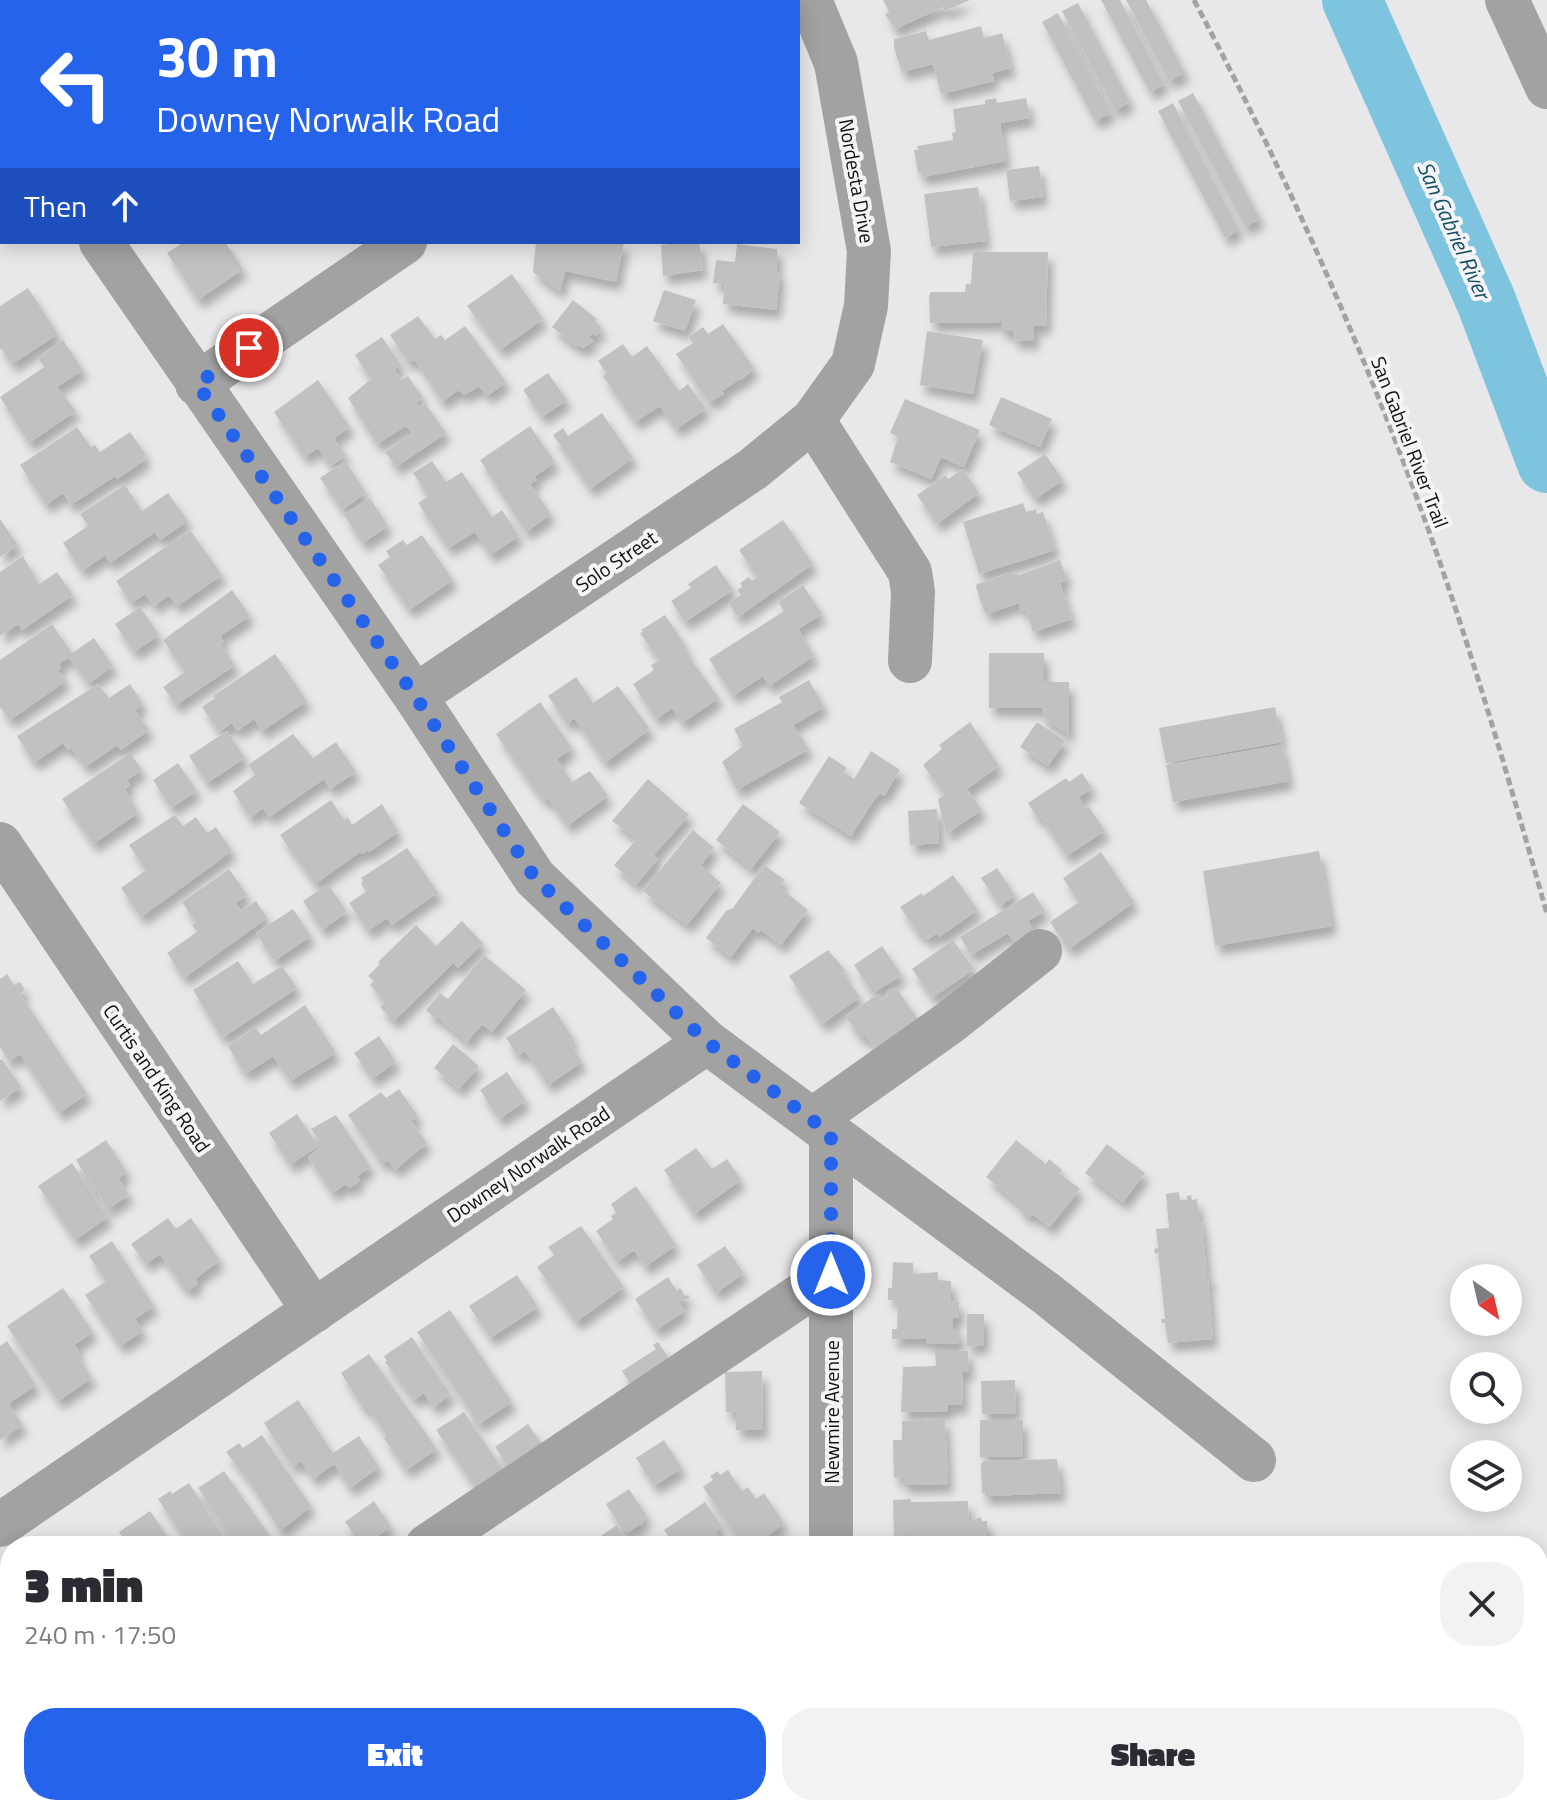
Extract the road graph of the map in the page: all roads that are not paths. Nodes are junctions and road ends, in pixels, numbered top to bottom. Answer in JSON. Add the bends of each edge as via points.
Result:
{"nodes":[{"id":1,"x":810,"y":0,"type":"edge"},
{"id":2,"x":1507,"y":0,"type":"edge"},
{"id":3,"x":1547,"y":87,"type":"edge"},
{"id":4,"x":102,"y":244,"type":"edge"},
{"id":5,"x":402,"y":244,"type":"edge"},
{"id":6,"x":197,"y":384,"type":"junction"},
{"id":7,"x":813,"y":420,"type":"junction"},
{"id":8,"x":910,"y":661,"type":"dead end"},
{"id":9,"x":415,"y":696,"type":"junction"},
{"id":10,"x":0,"y":844,"type":"edge"},
{"id":11,"x":13,"y":891,"type":"edge"},
{"id":12,"x":1040,"y":951,"type":"dead end"},
{"id":13,"x":707,"y":1042,"type":"junction"},
{"id":14,"x":822,"y":1127,"type":"junction"},
{"id":15,"x":831,"y":1275,"type":"junction"},
{"id":16,"x":314,"y":1311,"type":"junction"},
{"id":17,"x":1254,"y":1460,"type":"dead end"},
{"id":18,"x":0,"y":1525,"type":"edge"},
{"id":19,"x":442,"y":1536,"type":"edge"},
{"id":20,"x":831,"y":1536,"type":"edge"}],
"edges":[{"from":1,"to":7,"type":"street","name":"Nordesta Drive","via":[[836,63],[869,251],[866,306],[853,364]]},
{"from":2,"to":3,"type":"street"},
{"from":4,"to":6,"type":"street"},
{"from":5,"to":6,"type":"street"},
{"from":6,"to":9,"type":"street"},
{"from":7,"to":8,"type":"street","via":[[910,572]]},
{"from":7,"to":9,"type":"street","name":"Solo Street","via":[[753,469]]},
{"from":9,"to":13,"type":"street","via":[[535,878]]},
{"from":10,"to":11,"type":"street","name":"Curtis and King Road"},
{"from":11,"to":16,"type":"street","name":"Curtis and King Road"},
{"from":12,"to":14,"type":"street"},
{"from":13,"to":14,"type":"street"},
{"from":13,"to":16,"type":"street","name":"Downey Norwalk Road"},
{"from":14,"to":15,"type":"street","name":"Newmire Avenue"},
{"from":14,"to":17,"type":"street","via":[[1047,1294]]},
{"from":15,"to":19,"type":"street"},
{"from":15,"to":20,"type":"street","name":"Newmire Avenue"},
{"from":16,"to":18,"type":"street","name":"Downey Norwalk Road"}]}
